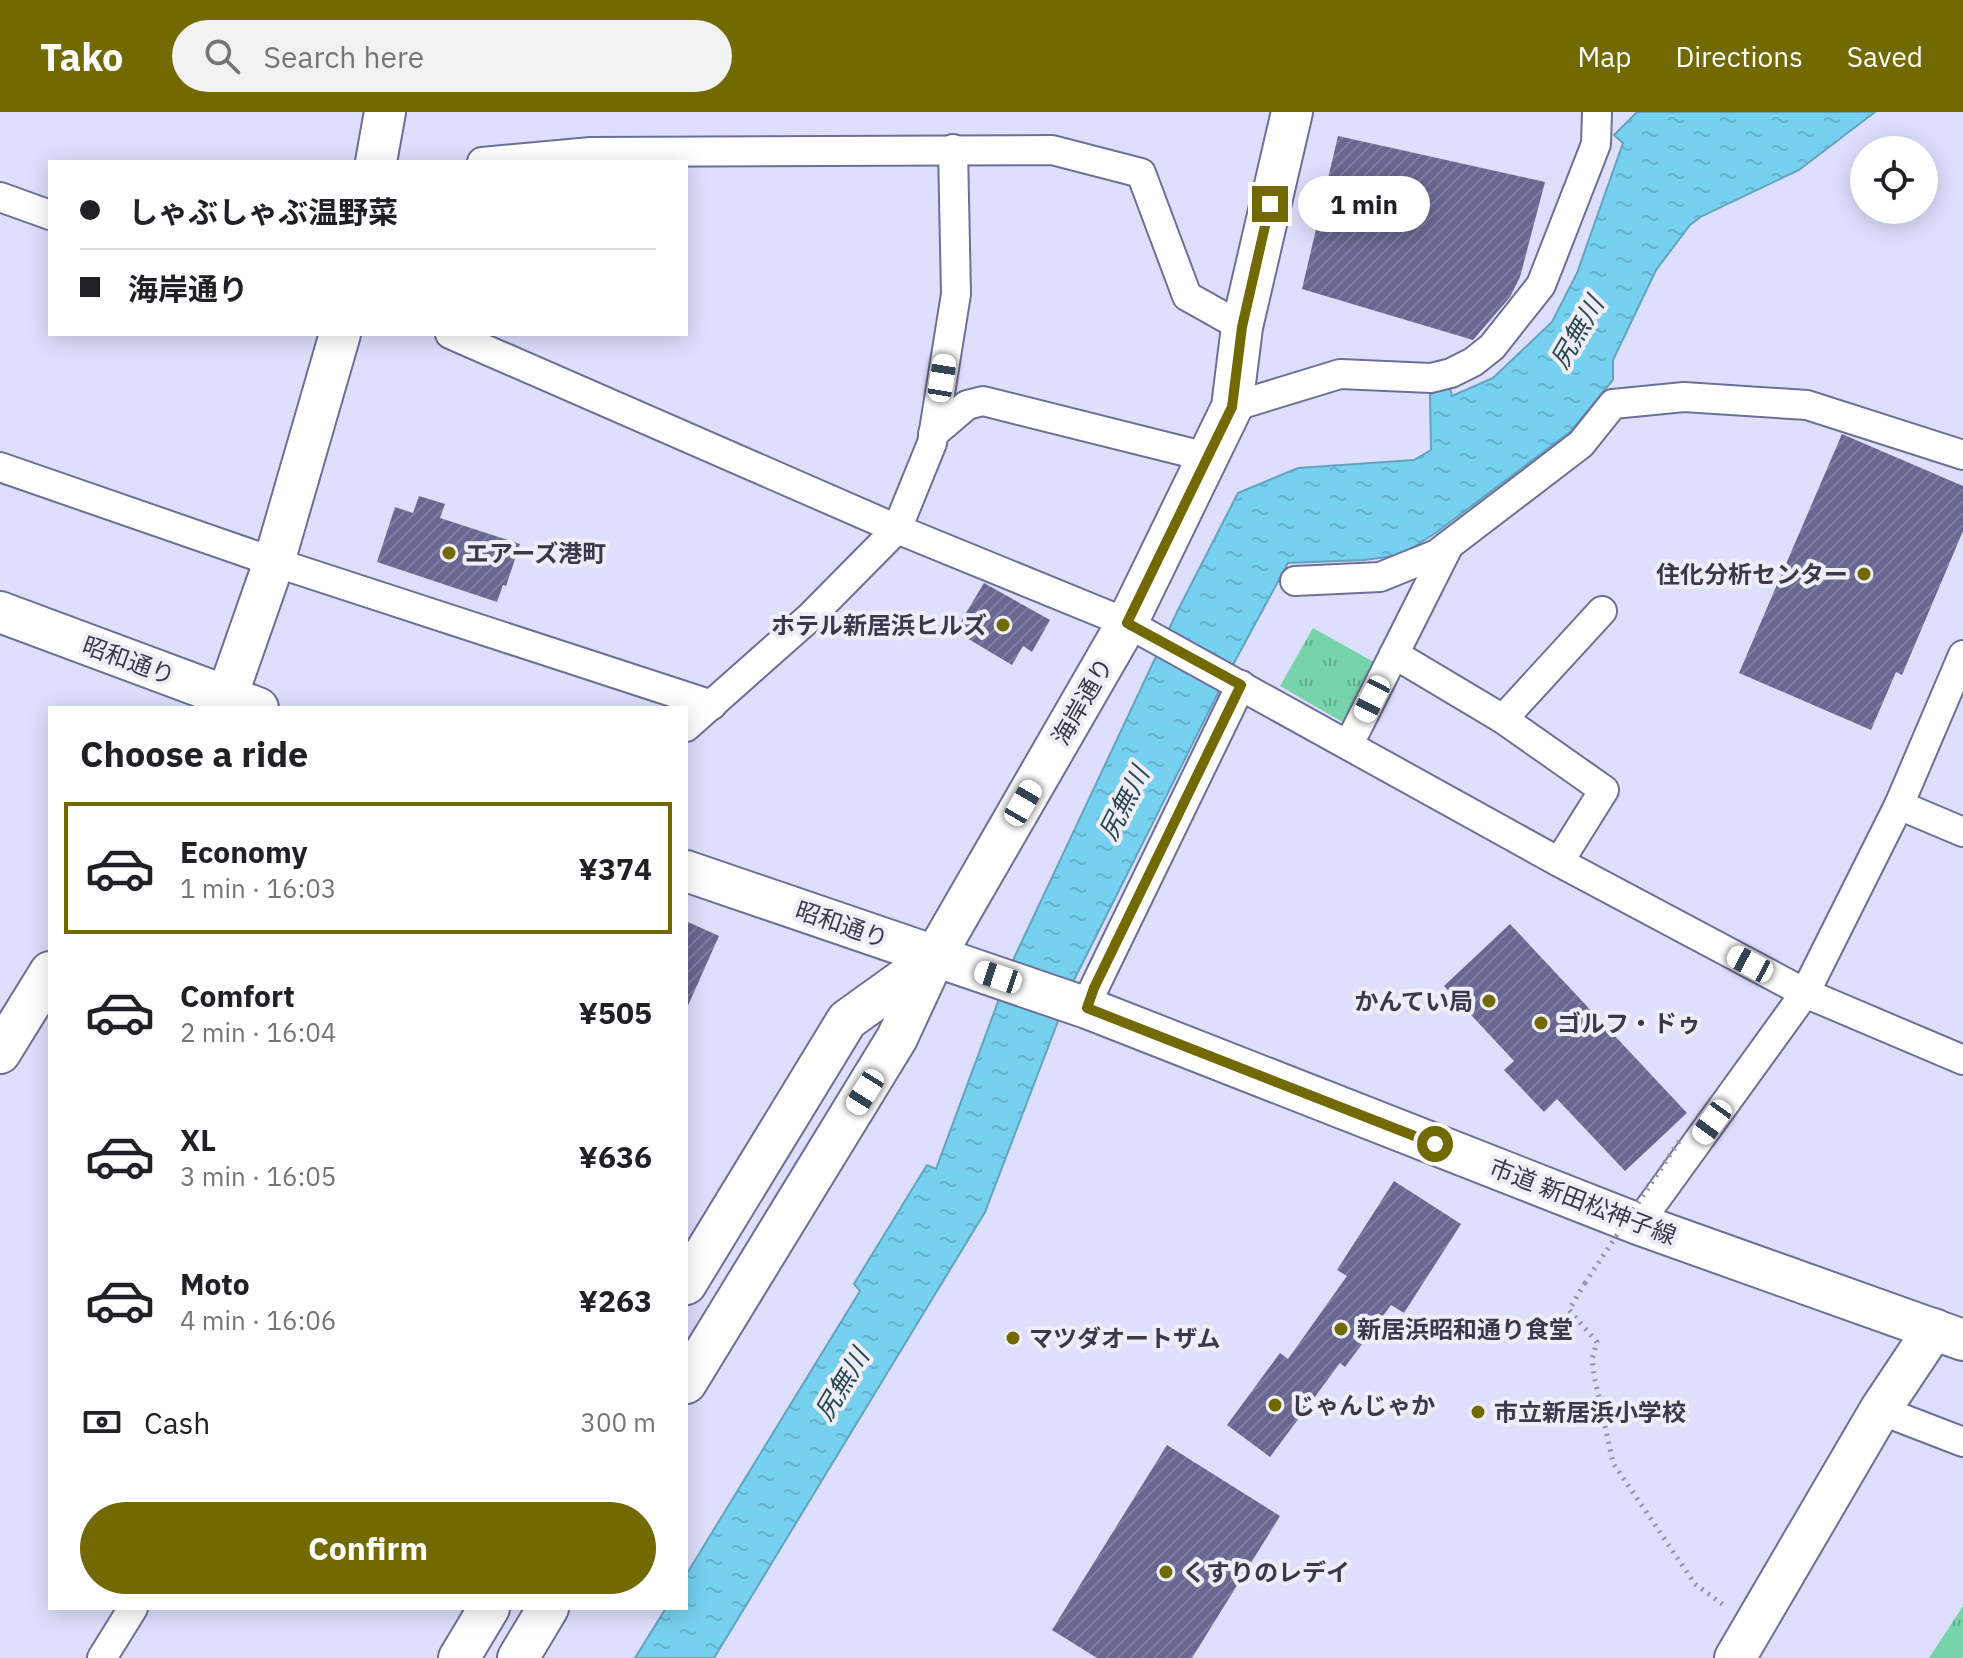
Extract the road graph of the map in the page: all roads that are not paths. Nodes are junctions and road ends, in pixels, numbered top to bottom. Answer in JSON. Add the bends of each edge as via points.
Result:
{"nodes":[{"id":1,"x":385,"y":112,"type":"edge"},
{"id":2,"x":1292,"y":112,"type":"edge"},
{"id":3,"x":1597,"y":112,"type":"edge"},
{"id":4,"x":953,"y":149,"type":"junction"},
{"id":5,"x":376,"y":160,"type":"edge"},
{"id":6,"x":504,"y":160,"type":"edge"},
{"id":7,"x":0,"y":197,"type":"edge"},
{"id":8,"x":48,"y":214,"type":"edge"},
{"id":9,"x":1242,"y":327,"type":"junction"},
{"id":10,"x":339,"y":336,"type":"edge"},
{"id":11,"x":455,"y":336,"type":"edge"},
{"id":12,"x":1232,"y":407,"type":"junction"},
{"id":13,"x":933,"y":434,"type":"junction"},
{"id":14,"x":1963,"y":455,"type":"edge"},
{"id":15,"x":1207,"y":457,"type":"junction"},
{"id":16,"x":0,"y":467,"type":"edge"},
{"id":17,"x":897,"y":529,"type":"junction"},
{"id":18,"x":1449,"y":545,"type":"junction"},
{"id":19,"x":274,"y":562,"type":"junction"},
{"id":20,"x":1295,"y":581,"type":"dead end"},
{"id":21,"x":1602,"y":611,"type":"dead end"},
{"id":22,"x":0,"y":612,"type":"edge"},
{"id":23,"x":1144,"y":632,"type":"junction"},
{"id":24,"x":1394,"y":654,"type":"junction"},
{"id":25,"x":1963,"y":655,"type":"edge"},
{"id":26,"x":1236,"y":682,"type":"junction"},
{"id":27,"x":235,"y":704,"type":"edge"},
{"id":28,"x":712,"y":705,"type":"junction"},
{"id":29,"x":1503,"y":719,"type":"junction"},
{"id":30,"x":688,"y":725,"type":"edge"},
{"id":31,"x":1349,"y":744,"type":"junction"},
{"id":32,"x":1899,"y":805,"type":"junction"},
{"id":33,"x":1963,"y":832,"type":"edge"},
{"id":34,"x":1559,"y":862,"type":"junction"},
{"id":35,"x":688,"y":872,"type":"edge"},
{"id":36,"x":935,"y":956,"type":"junction"},
{"id":37,"x":48,"y":975,"type":"edge"},
{"id":38,"x":998,"y":977,"type":"joint"},
{"id":39,"x":1805,"y":993,"type":"junction"},
{"id":40,"x":1079,"y":1005,"type":"junction"},
{"id":41,"x":0,"y":1053,"type":"edge"},
{"id":42,"x":1963,"y":1060,"type":"edge"},
{"id":43,"x":1638,"y":1224,"type":"junction"},
{"id":44,"x":688,"y":1281,"type":"edge"},
{"id":45,"x":1948,"y":1335,"type":"edge"},
{"id":46,"x":688,"y":1380,"type":"edge"},
{"id":47,"x":1880,"y":1410,"type":"junction"},
{"id":48,"x":1963,"y":1442,"type":"edge"},
{"id":49,"x":132,"y":1610,"type":"edge"},
{"id":50,"x":488,"y":1610,"type":"edge"},
{"id":51,"x":547,"y":1610,"type":"edge"},
{"id":52,"x":1744,"y":1642,"type":"edge"},
{"id":53,"x":102,"y":1658,"type":"edge"},
{"id":54,"x":459,"y":1658,"type":"edge"},
{"id":55,"x":518,"y":1658,"type":"edge"}],
"edges":[{"from":1,"to":5,"type":"street"},
{"from":2,"to":9,"type":"street","name":"海岸通り"},
{"from":3,"to":12,"type":"street","via":[[1596,144],[1541,285],[1492,347],[1473,362],[1431,378],[1340,374]]},
{"from":4,"to":6,"type":"street","via":[[591,152]]},
{"from":4,"to":9,"type":"street","via":[[1052,150],[1141,173],[1187,296]]},
{"from":4,"to":13,"type":"street","via":[[956,294]]},
{"from":7,"to":8,"type":"street"},
{"from":9,"to":12,"type":"street","name":"海岸通り"},
{"from":10,"to":19,"type":"street"},
{"from":11,"to":17,"type":"street"},
{"from":12,"to":15,"type":"street","name":"海岸通り"},
{"from":13,"to":15,"type":"street","via":[[967,405],[983,401]]},
{"from":13,"to":17,"type":"street"},
{"from":14,"to":18,"type":"street","via":[[1807,405],[1684,397],[1613,404],[1581,444]]},
{"from":15,"to":23,"type":"street","name":"海岸通り"},
{"from":16,"to":19,"type":"street"},
{"from":17,"to":23,"type":"street"},
{"from":17,"to":28,"type":"street"},
{"from":18,"to":20,"type":"street","via":[[1380,577]]},
{"from":18,"to":24,"type":"street"},
{"from":19,"to":27,"type":"street"},
{"from":19,"to":28,"type":"street"},
{"from":21,"to":29,"type":"street"},
{"from":22,"to":27,"type":"street","name":"昭和通り"},
{"from":23,"to":26,"type":"street"},
{"from":23,"to":36,"type":"street","name":"海岸通り"},
{"from":24,"to":29,"type":"street"},
{"from":24,"to":31,"type":"street"},
{"from":25,"to":32,"type":"street"},
{"from":26,"to":31,"type":"street"},
{"from":26,"to":40,"type":"street","via":[[1094,988]]},
{"from":28,"to":30,"type":"street"},
{"from":29,"to":34,"type":"street","via":[[1604,790]]},
{"from":31,"to":34,"type":"street"},
{"from":32,"to":33,"type":"street"},
{"from":32,"to":39,"type":"street"},
{"from":34,"to":39,"type":"street"},
{"from":35,"to":36,"type":"street","name":"昭和通り"},
{"from":36,"to":38,"type":"street","name":"昭和通り"},
{"from":36,"to":44,"type":"street","via":[[847,1020]]},
{"from":36,"to":46,"type":"street","name":"海岸通り","via":[[897,1038]]},
{"from":37,"to":41,"type":"street"},
{"from":38,"to":40,"type":"street","name":"市道 新田松神子線"},
{"from":39,"to":42,"type":"street"},
{"from":39,"to":43,"type":"street"},
{"from":40,"to":43,"type":"street","name":"市道 新田松神子線"},
{"from":43,"to":45,"type":"street","name":"市道 新田松神子線"},
{"from":45,"to":47,"type":"street"},
{"from":47,"to":48,"type":"street"},
{"from":47,"to":52,"type":"street"},
{"from":49,"to":53,"type":"street"},
{"from":50,"to":54,"type":"street"},
{"from":51,"to":55,"type":"street"}]}
